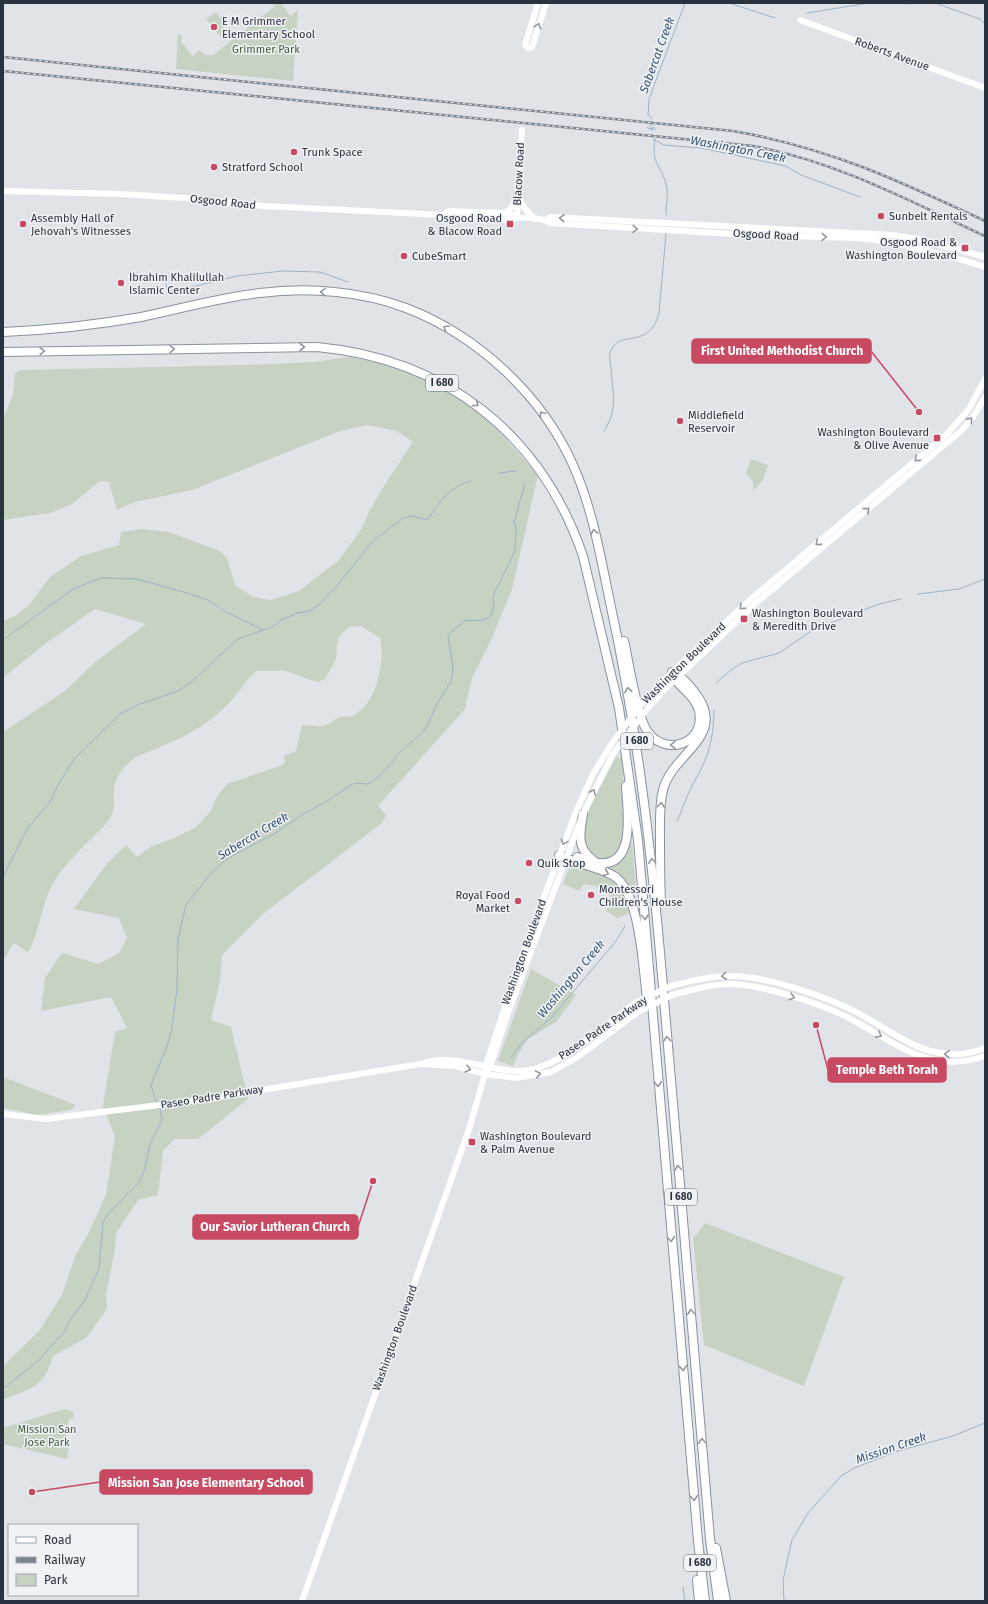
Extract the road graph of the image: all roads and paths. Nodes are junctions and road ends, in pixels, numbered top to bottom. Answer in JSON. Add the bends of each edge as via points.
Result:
{"nodes":[{"id":1,"x":538,"y":3,"type":"edge"},
{"id":2,"x":546,"y":3,"type":"edge"},
{"id":3,"x":800,"y":20,"type":"dead end"},
{"id":4,"x":985,"y":88,"type":"edge"},
{"id":5,"x":522,"y":130,"type":"dead end"},
{"id":6,"x":3,"y":191,"type":"edge"},
{"id":7,"x":518,"y":195,"type":"junction"},
{"id":8,"x":505,"y":213,"type":"junction"},
{"id":9,"x":444,"y":215,"type":"junction"},
{"id":10,"x":517,"y":218,"type":"junction"},
{"id":11,"x":534,"y":219,"type":"junction"},
{"id":12,"x":545,"y":220,"type":"junction"},
{"id":13,"x":610,"y":221,"type":"junction"},
{"id":14,"x":590,"y":226,"type":"junction"},
{"id":15,"x":667,"y":227,"type":"junction"},
{"id":16,"x":696,"y":228,"type":"junction"},
{"id":17,"x":985,"y":258,"type":"edge"},
{"id":18,"x":985,"y":267,"type":"edge"},
{"id":19,"x":3,"y":332,"type":"edge"},
{"id":20,"x":3,"y":352,"type":"edge"},
{"id":21,"x":985,"y":379,"type":"edge"},
{"id":22,"x":985,"y":397,"type":"edge"},
{"id":23,"x":604,"y":570,"type":"junction"},
{"id":24,"x":675,"y":676,"type":"junction"},
{"id":25,"x":629,"y":767,"type":"junction"},
{"id":26,"x":583,"y":814,"type":"junction"},
{"id":27,"x":564,"y":856,"type":"junction"},
{"id":28,"x":599,"y":863,"type":"junction"},
{"id":29,"x":657,"y":913,"type":"junction"},
{"id":30,"x":653,"y":1017,"type":"junction"},
{"id":31,"x":985,"y":1048,"type":"edge"},
{"id":32,"x":985,"y":1056,"type":"edge"},
{"id":33,"x":420,"y":1064,"type":"junction"},
{"id":34,"x":487,"y":1066,"type":"junction"},
{"id":35,"x":486,"y":1074,"type":"junction"},
{"id":36,"x":3,"y":1114,"type":"edge"},
{"id":37,"x":705,"y":1480,"type":"junction"},
{"id":38,"x":696,"y":1525,"type":"junction"},
{"id":39,"x":302,"y":1601,"type":"edge"},
{"id":40,"x":699,"y":1601,"type":"edge"},
{"id":41,"x":705,"y":1601,"type":"edge"},
{"id":42,"x":718,"y":1601,"type":"edge"},
{"id":43,"x":726,"y":1601,"type":"edge"}],
"edges":[{"from":1,"to":2,"type":"main road","one_way":true,"via":[[525,45],[528,48],[532,47]]},
{"from":3,"to":4,"type":"main road","name":"Roberts Avenue"},
{"from":5,"to":7,"type":"main road","name":"Blacow Road"},
{"from":6,"to":9,"type":"main road","name":"Osgood Road","via":[[120,194],[264,206]]},
{"from":7,"to":8,"type":"main road","via":[[514,205]]},
{"from":7,"to":10,"type":"main road","name":"Blacow Road"},
{"from":7,"to":11,"type":"main road"},
{"from":8,"to":9,"type":"main road","name":"Osgood Road","via":[[448,211]]},
{"from":8,"to":10,"type":"main road","name":"Osgood Road"},
{"from":9,"to":10,"type":"main road","name":"Osgood Road","via":[[510,220]]},
{"from":10,"to":11,"type":"main road","name":"Osgood Road"},
{"from":11,"to":12,"type":"main road","name":"Osgood Road"},
{"from":13,"to":12,"type":"main road","name":"Osgood Road","one_way":true,"via":[[551,217]]},
{"from":12,"to":14,"type":"main road","name":"Osgood Road","via":[[550,223]]},
{"from":13,"to":14,"type":"main road"},
{"from":13,"to":15,"type":"main road","name":"Osgood Road"},
{"from":14,"to":15,"type":"main road","name":"Osgood Road","one_way":true},
{"from":15,"to":16,"type":"main road","name":"Osgood Road"},
{"from":16,"to":17,"type":"main road","name":"Osgood Road","via":[[892,235],[918,239]]},
{"from":16,"to":18,"type":"main road","name":"Osgood Road","one_way":true,"via":[[890,241]]},
{"from":23,"to":19,"type":"highway","number":"I 680","one_way":true,"via":[[584,492],[560,438],[545,417],[513,378],[493,360],[431,319],[405,308],[345,294],[282,291],[241,296],[107,322]]},
{"from":20,"to":25,"type":"highway","number":"I 680","one_way":true,"via":[[294,346],[331,348],[398,363],[433,378],[465,397],[495,419],[526,451],[554,490],[575,533],[589,578],[619,708]]},
{"from":21,"to":24,"type":"main road","name":"Washington Boulevard","one_way":true,"via":[[969,409],[947,434],[758,593]]},
{"from":24,"to":22,"type":"main road","name":"Washington Boulevard","one_way":true,"via":[[756,602],[962,430],[982,405]]},
{"from":24,"to":23,"type":"highway","one_way":true,"via":[[696,703],[700,718],[699,726],[692,738],[682,744],[671,746],[655,740],[643,722],[621,627]]},
{"from":29,"to":23,"type":"highway","number":"I 680","one_way":true,"via":[[637,744]]},
{"from":26,"to":24,"type":"main road","name":"Washington Boulevard","one_way":true,"bridge":true,"via":[[613,754]]},
{"from":24,"to":27,"type":"main road","name":"Washington Boulevard","one_way":true,"bridge":true,"via":[[644,701],[612,743],[585,789]]},
{"from":29,"to":24,"type":"highway","one_way":true,"via":[[661,906],[660,818],[663,789],[676,767],[702,734],[706,720],[706,713],[700,700]]},
{"from":25,"to":28,"type":"highway","via":[[626,785],[626,846],[618,857]]},
{"from":25,"to":30,"type":"highway","number":"I 680","one_way":true},
{"from":26,"to":27,"type":"main road","name":"Washington Boulevard"},
{"from":26,"to":28,"type":"highway","via":[[580,845],[588,857]]},
{"from":27,"to":28,"type":"highway"},
{"from":27,"to":30,"type":"highway","one_way":true,"via":[[614,876],[625,888],[636,922],[647,1001]]},
{"from":27,"to":34,"type":"main road","name":"Washington Boulevard","via":[[520,961]]},
{"from":37,"to":29,"type":"highway","number":"I 680","one_way":true},
{"from":30,"to":38,"type":"highway","number":"I 680","one_way":true},
{"from":31,"to":34,"type":"main road","name":"Paseo Padre Parkway","one_way":true,"bridge":true,"via":[[971,1054],[946,1055],[925,1050],[848,1008],[762,980],[733,976],[698,979],[671,986],[637,1002],[548,1065],[518,1072]]},
{"from":35,"to":32,"type":"main road","name":"Paseo Padre Parkway","one_way":true,"bridge":true,"via":[[516,1078],[551,1072],[576,1058],[638,1012],[672,995],[697,988],[730,984],[753,987],[820,1005],[922,1058],[942,1063],[971,1061]]},
{"from":33,"to":34,"type":"main road","name":"Paseo Padre Parkway","via":[[430,1060],[447,1059]]},
{"from":33,"to":35,"type":"main road","name":"Paseo Padre Parkway","one_way":true,"via":[[455,1066]]},
{"from":33,"to":36,"type":"main road","name":"Paseo Padre Parkway","via":[[208,1099],[46,1119]]},
{"from":34,"to":35,"type":"main road","name":"Washington Boulevard"},
{"from":35,"to":39,"type":"main road","name":"Washington Boulevard","via":[[468,1134]]},
{"from":37,"to":42,"type":"highway","number":"I 680"},
{"from":37,"to":43,"type":"highway"},
{"from":38,"to":40,"type":"highway"},
{"from":38,"to":41,"type":"highway","number":"I 680"}]}
